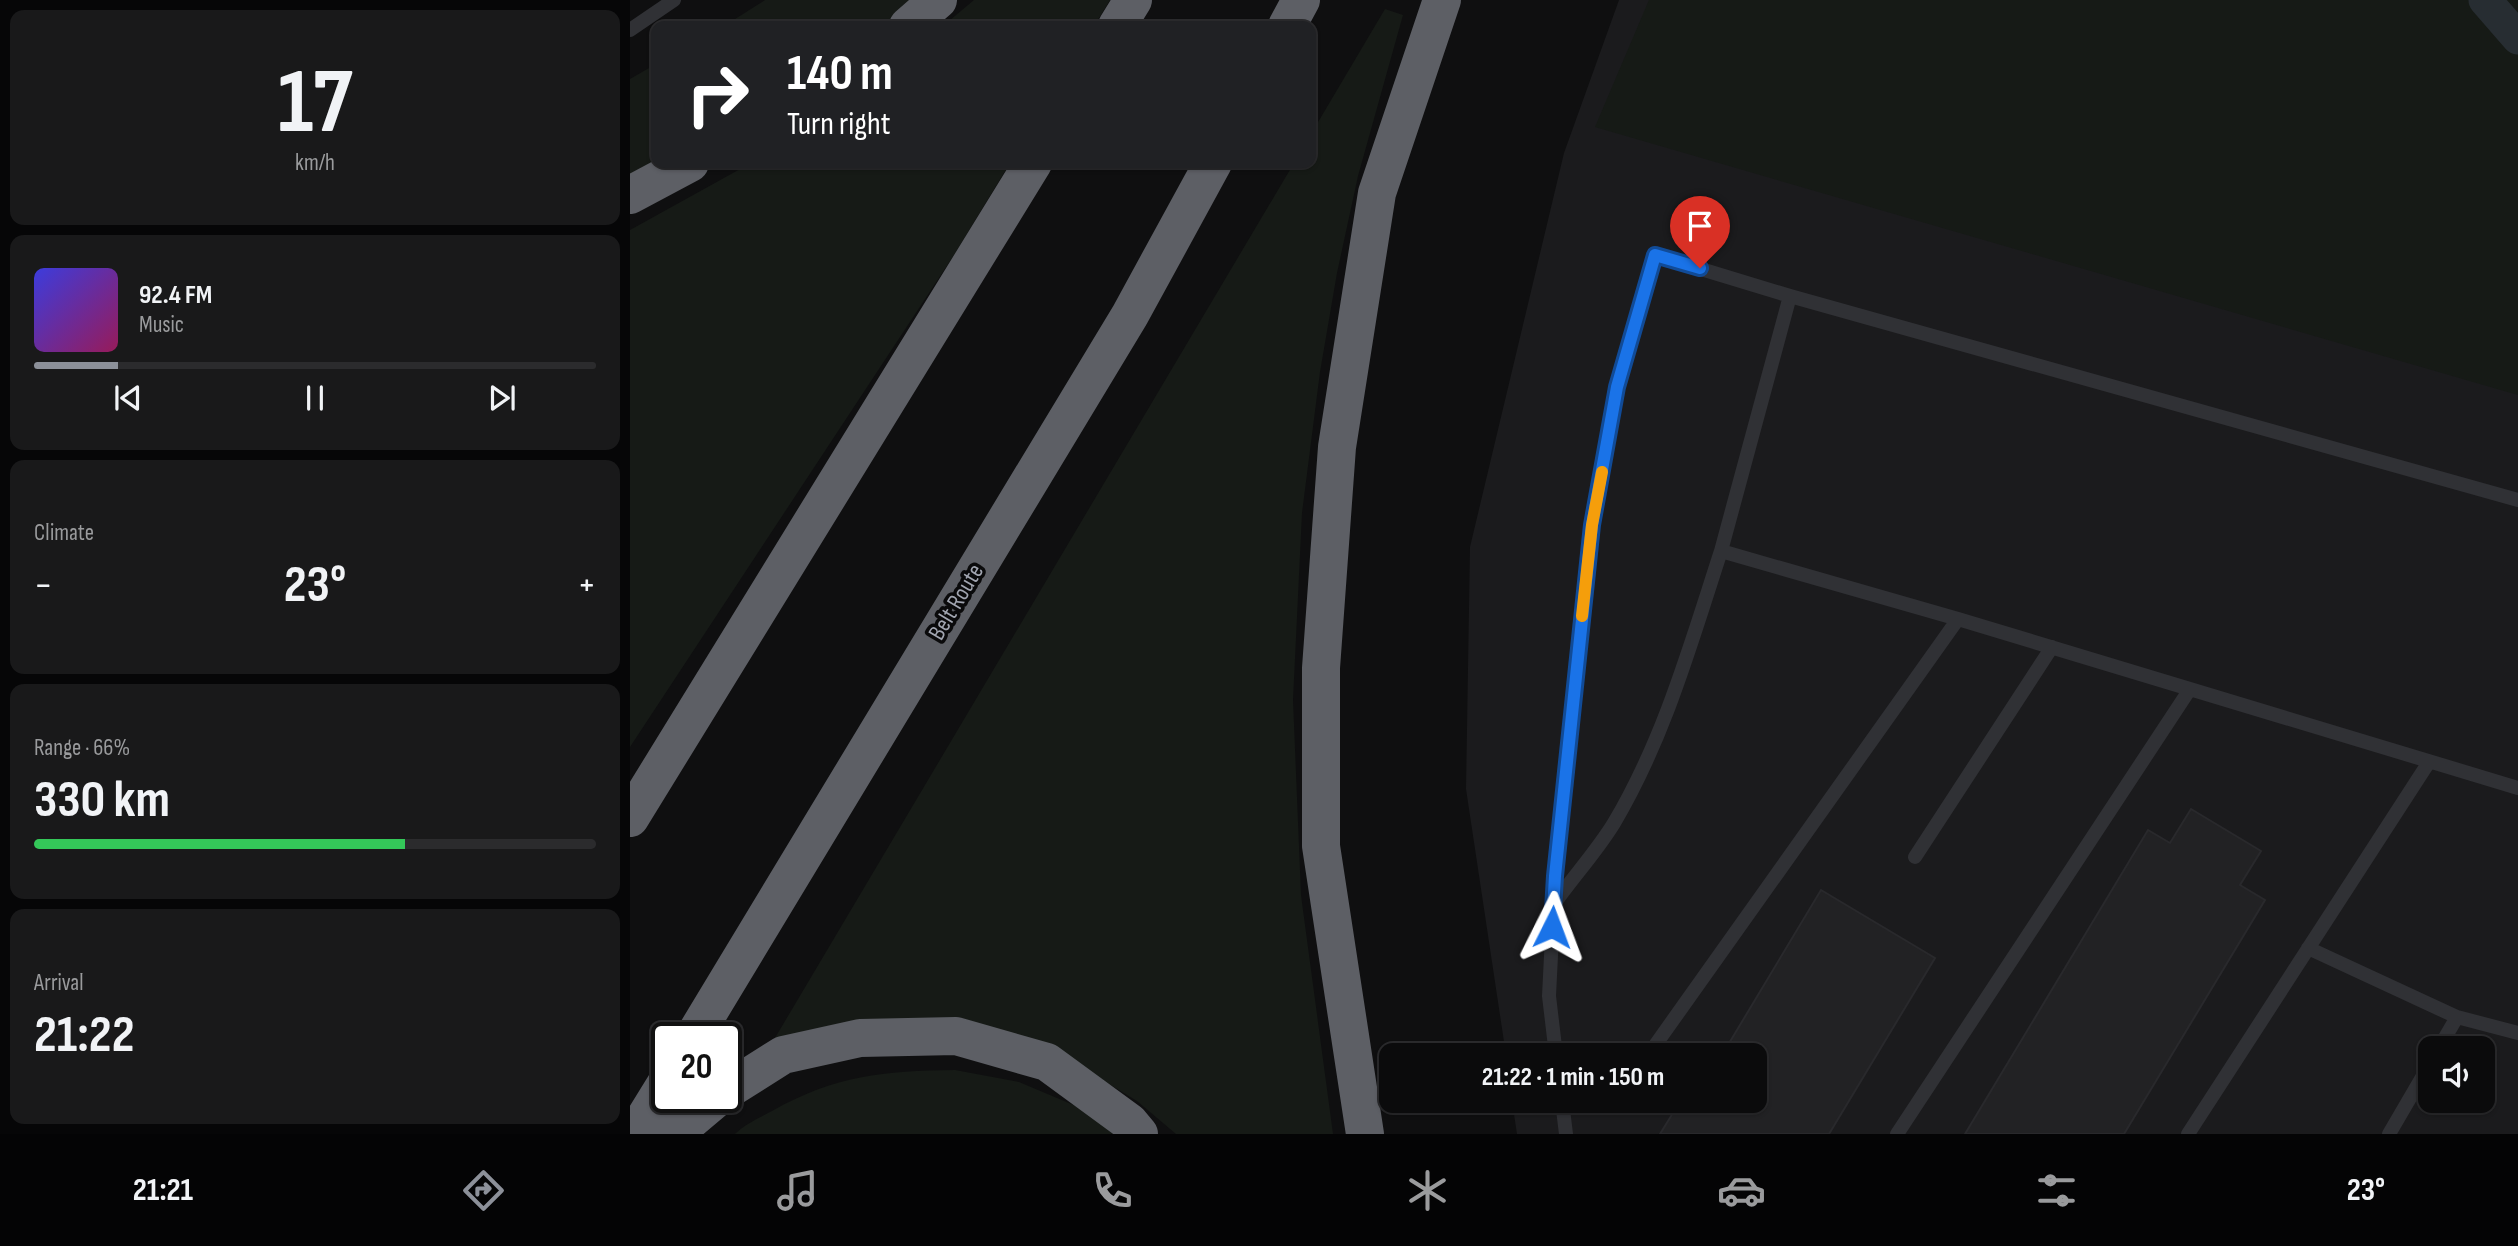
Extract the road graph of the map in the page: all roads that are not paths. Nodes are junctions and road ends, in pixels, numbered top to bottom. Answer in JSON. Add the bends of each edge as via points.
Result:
{"nodes":[{"id":1,"x":674,"y":0,"type":"edge"},
{"id":2,"x":938,"y":0,"type":"edge"},
{"id":3,"x":1133,"y":0,"type":"edge"},
{"id":4,"x":1301,"y":0,"type":"edge"},
{"id":5,"x":1442,"y":0,"type":"edge"},
{"id":6,"x":914,"y":21,"type":"edge"},
{"id":7,"x":1120,"y":21,"type":"edge"},
{"id":8,"x":1290,"y":21,"type":"edge"},
{"id":9,"x":630,"y":30,"type":"edge"},
{"id":10,"x":681,"y":168,"type":"edge"},
{"id":11,"x":1030,"y":168,"type":"edge"},
{"id":12,"x":1210,"y":168,"type":"edge"},
{"id":13,"x":630,"y":195,"type":"edge"},
{"id":14,"x":1790,"y":296,"type":"junction"},
{"id":15,"x":2518,"y":500,"type":"edge"},
{"id":16,"x":1721,"y":551,"type":"junction"},
{"id":17,"x":1958,"y":620,"type":"junction"},
{"id":18,"x":2052,"y":648,"type":"junction"},
{"id":19,"x":2190,"y":689,"type":"junction"},
{"id":20,"x":2429,"y":762,"type":"junction"},
{"id":21,"x":2518,"y":789,"type":"edge"},
{"id":22,"x":630,"y":818,"type":"edge"},
{"id":23,"x":1914,"y":857,"type":"dead end"},
{"id":24,"x":1553,"y":904,"type":"junction"},
{"id":25,"x":2308,"y":948,"type":"junction"},
{"id":26,"x":2457,"y":1017,"type":"junction"},
{"id":27,"x":703,"y":1022,"type":"edge"},
{"id":28,"x":2518,"y":1034,"type":"edge"},
{"id":29,"x":2446,"y":1036,"type":"edge"},
{"id":30,"x":1555,"y":1043,"type":"edge"},
{"id":31,"x":1657,"y":1043,"type":"edge"},
{"id":32,"x":742,"y":1081,"type":"edge"},
{"id":33,"x":2418,"y":1084,"type":"edge"},
{"id":34,"x":651,"y":1108,"type":"edge"},
{"id":35,"x":699,"y":1113,"type":"edge"},
{"id":36,"x":1563,"y":1113,"type":"edge"},
{"id":37,"x":635,"y":1134,"type":"edge"},
{"id":38,"x":674,"y":1134,"type":"edge"},
{"id":39,"x":1139,"y":1134,"type":"edge"},
{"id":40,"x":1365,"y":1134,"type":"edge"},
{"id":41,"x":1566,"y":1134,"type":"edge"},
{"id":42,"x":1897,"y":1134,"type":"edge"},
{"id":43,"x":2188,"y":1134,"type":"edge"},
{"id":44,"x":2389,"y":1134,"type":"edge"}],
"edges":[{"from":1,"to":9,"type":"lane"},
{"from":2,"to":6,"type":"highway"},
{"from":3,"to":7,"type":"highway"},
{"from":4,"to":8,"type":"highway"},
{"from":5,"to":40,"type":"highway","via":[[1377,193],[1336,447],[1322,654],[1321,846]]},
{"from":10,"to":13,"type":"highway"},
{"from":11,"to":22,"type":"highway"},
{"from":12,"to":27,"type":"highway","name":"Belt Route","via":[[1130,315]]},
{"from":14,"to":15,"type":"lane"},
{"from":14,"to":16,"type":"lane"},
{"from":14,"to":24,"type":"lane","via":[[1655,255],[1617,387],[1592,525]]},
{"from":16,"to":17,"type":"lane"},
{"from":16,"to":24,"type":"lane","via":[[1653,746],[1614,824]]},
{"from":17,"to":18,"type":"lane"},
{"from":17,"to":31,"type":"lane"},
{"from":18,"to":19,"type":"lane"},
{"from":18,"to":23,"type":"lane"},
{"from":19,"to":20,"type":"lane"},
{"from":19,"to":42,"type":"lane"},
{"from":20,"to":21,"type":"lane"},
{"from":20,"to":25,"type":"lane"},
{"from":24,"to":30,"type":"lane","via":[[1549,996]]},
{"from":25,"to":26,"type":"lane"},
{"from":25,"to":43,"type":"lane"},
{"from":26,"to":28,"type":"lane"},
{"from":26,"to":29,"type":"lane"},
{"from":32,"to":39,"type":"highway","via":[[783,1055],[860,1038],[956,1036],[1047,1062]]},
{"from":33,"to":44,"type":"lane"},
{"from":34,"to":37,"type":"highway"},
{"from":35,"to":38,"type":"highway"},
{"from":36,"to":41,"type":"lane"}]}
